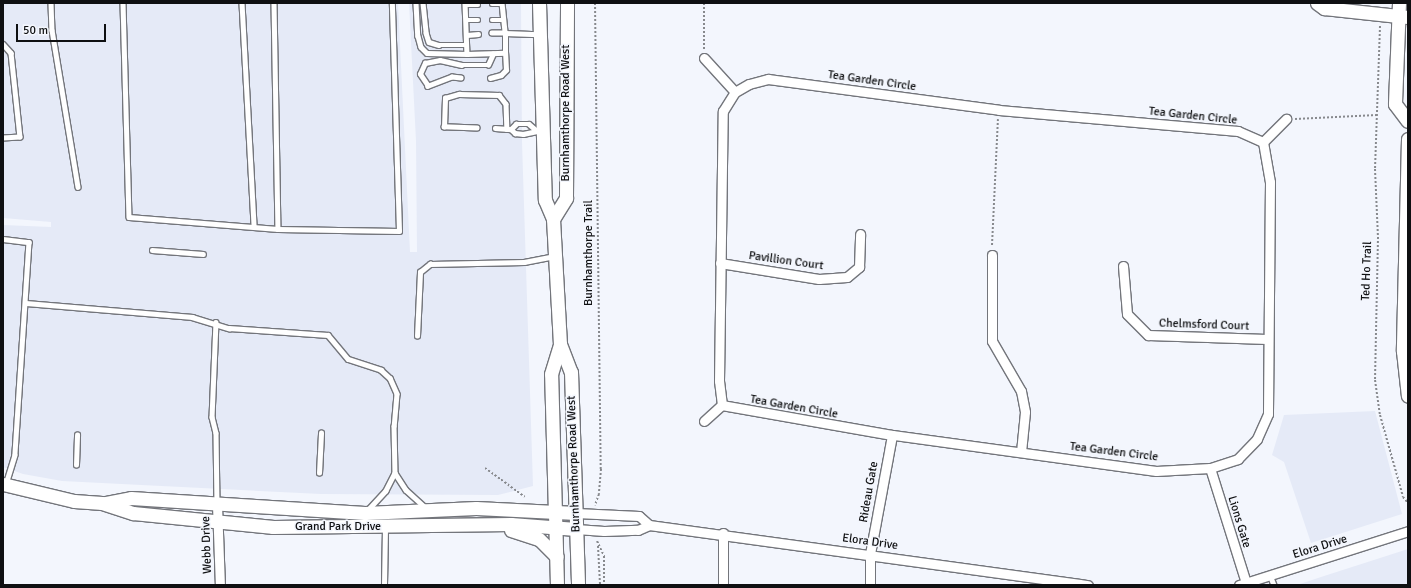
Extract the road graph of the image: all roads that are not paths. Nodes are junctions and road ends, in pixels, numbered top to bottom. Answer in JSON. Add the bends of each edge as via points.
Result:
{"nodes":[{"id":1,"x":51,"y":3,"type":"edge"},
{"id":2,"x":123,"y":3,"type":"edge"},
{"id":3,"x":242,"y":3,"type":"edge"},
{"id":4,"x":274,"y":3,"type":"edge"},
{"id":5,"x":392,"y":3,"type":"edge"},
{"id":6,"x":416,"y":3,"type":"edge"},
{"id":7,"x":423,"y":3,"type":"edge"},
{"id":8,"x":539,"y":3,"type":"edge"},
{"id":9,"x":567,"y":3,"type":"edge"},
{"id":10,"x":1317,"y":3,"type":"edge"},
{"id":11,"x":465,"y":4,"type":"edge"},
{"id":12,"x":478,"y":4,"type":"dead end"},
{"id":13,"x":492,"y":4,"type":"dead end"},
{"id":14,"x":502,"y":4,"type":"edge"},
{"id":15,"x":1402,"y":12,"type":"edge"},
{"id":16,"x":466,"y":20,"type":"junction"},
{"id":17,"x":478,"y":20,"type":"dead end"},
{"id":18,"x":492,"y":20,"type":"dead end"},
{"id":19,"x":504,"y":20,"type":"junction"},
{"id":20,"x":492,"y":33,"type":"dead end"},
{"id":21,"x":505,"y":33,"type":"junction"},
{"id":22,"x":478,"y":34,"type":"dead end"},
{"id":23,"x":540,"y":34,"type":"junction"},
{"id":24,"x":467,"y":35,"type":"junction"},
{"id":25,"x":3,"y":44,"type":"edge"},
{"id":26,"x":467,"y":45,"type":"junction"},
{"id":27,"x":505,"y":53,"type":"junction"},
{"id":28,"x":467,"y":54,"type":"junction"},
{"id":29,"x":493,"y":54,"type":"junction"},
{"id":30,"x":704,"y":58,"type":"road end"},
{"id":31,"x":461,"y":78,"type":"dead end"},
{"id":32,"x":490,"y":78,"type":"dead end"},
{"id":33,"x":735,"y":92,"type":"junction"},
{"id":34,"x":1286,"y":119,"type":"road end"},
{"id":35,"x":1408,"y":121,"type":"edge"},
{"id":36,"x":476,"y":128,"type":"dead end"},
{"id":37,"x":495,"y":128,"type":"dead end"},
{"id":38,"x":509,"y":129,"type":"junction"},
{"id":39,"x":539,"y":130,"type":"junction"},
{"id":40,"x":3,"y":138,"type":"edge"},
{"id":41,"x":1408,"y":139,"type":"edge"},
{"id":42,"x":1263,"y":142,"type":"junction"},
{"id":43,"x":78,"y":187,"type":"dead end"},
{"id":44,"x":553,"y":219,"type":"junction"},
{"id":45,"x":254,"y":227,"type":"junction"},
{"id":46,"x":278,"y":229,"type":"junction"},
{"id":47,"x":860,"y":234,"type":"dead end"},
{"id":48,"x":3,"y":239,"type":"edge"},
{"id":49,"x":152,"y":250,"type":"dead end"},
{"id":50,"x":203,"y":254,"type":"dead end"},
{"id":51,"x":992,"y":255,"type":"road end"},
{"id":52,"x":554,"y":256,"type":"junction"},
{"id":53,"x":720,"y":263,"type":"junction"},
{"id":54,"x":1122,"y":266,"type":"dead end"},
{"id":55,"x":26,"y":303,"type":"junction"},
{"id":56,"x":216,"y":322,"type":"junction"},
{"id":57,"x":417,"y":336,"type":"dead end"},
{"id":58,"x":1267,"y":339,"type":"junction"},
{"id":59,"x":560,"y":344,"type":"junction"},
{"id":60,"x":1408,"y":396,"type":"edge"},
{"id":61,"x":722,"y":405,"type":"junction"},
{"id":62,"x":704,"y":420,"type":"dead end"},
{"id":63,"x":321,"y":433,"type":"dead end"},
{"id":64,"x":77,"y":435,"type":"dead end"},
{"id":65,"x":892,"y":435,"type":"junction"},
{"id":66,"x":1021,"y":452,"type":"junction"},
{"id":67,"x":76,"y":465,"type":"dead end"},
{"id":68,"x":1210,"y":468,"type":"junction"},
{"id":69,"x":395,"y":472,"type":"junction"},
{"id":70,"x":320,"y":473,"type":"dead end"},
{"id":71,"x":4,"y":485,"type":"edge"},
{"id":72,"x":102,"y":503,"type":"junction"},
{"id":73,"x":217,"y":505,"type":"junction"},
{"id":74,"x":428,"y":510,"type":"junction"},
{"id":75,"x":556,"y":512,"type":"junction"},
{"id":76,"x":365,"y":513,"type":"junction"},
{"id":77,"x":576,"y":513,"type":"junction"},
{"id":78,"x":218,"y":523,"type":"junction"},
{"id":79,"x":649,"y":525,"type":"junction"},
{"id":80,"x":385,"y":527,"type":"junction"},
{"id":81,"x":460,"y":527,"type":"junction"},
{"id":82,"x":556,"y":527,"type":"junction"},
{"id":83,"x":576,"y":528,"type":"junction"},
{"id":84,"x":1408,"y":531,"type":"edge"},
{"id":85,"x":723,"y":533,"type":"junction"},
{"id":86,"x":870,"y":554,"type":"junction"},
{"id":87,"x":556,"y":557,"type":"junction"},
{"id":88,"x":1270,"y":575,"type":"junction"},
{"id":89,"x":1029,"y":581,"type":"edge"},
{"id":90,"x":1243,"y":584,"type":"edge"},
{"id":91,"x":220,"y":585,"type":"edge"},
{"id":92,"x":384,"y":585,"type":"edge"},
{"id":93,"x":558,"y":585,"type":"edge"},
{"id":94,"x":578,"y":585,"type":"edge"},
{"id":95,"x":723,"y":585,"type":"edge"},
{"id":96,"x":870,"y":585,"type":"edge"},
{"id":97,"x":1088,"y":585,"type":"edge"},
{"id":98,"x":1274,"y":585,"type":"edge"}],
"edges":[{"from":1,"to":43,"type":"lane","via":[[52,30]]},
{"from":2,"to":45,"type":"lane","via":[[129,217]]},
{"from":3,"to":45,"type":"lane"},
{"from":4,"to":46,"type":"lane"},
{"from":5,"to":46,"type":"lane","via":[[399,232]]},
{"from":6,"to":28,"type":"lane","via":[[421,47],[427,52]]},
{"from":7,"to":26,"type":"lane","via":[[429,42],[439,45]]},
{"from":8,"to":23,"type":"street","name":"Burnhamthorpe Road West"},
{"from":9,"to":44,"type":"street","name":"Burnhamthorpe Road West","via":[[566,198]]},
{"from":10,"to":15,"type":"street","via":[[1324,8]]},
{"from":11,"to":12,"type":"lane"},
{"from":11,"to":16,"type":"lane"},
{"from":13,"to":14,"type":"lane"},
{"from":14,"to":19,"type":"lane"},
{"from":15,"to":35,"type":"street","via":[[1395,104]]},
{"from":16,"to":17,"type":"lane"},
{"from":16,"to":24,"type":"lane"},
{"from":18,"to":19,"type":"lane"},
{"from":19,"to":21,"type":"lane"},
{"from":20,"to":21,"type":"lane"},
{"from":21,"to":23,"type":"lane"},
{"from":21,"to":27,"type":"lane"},
{"from":22,"to":24,"type":"lane"},
{"from":23,"to":39,"type":"street","name":"Burnhamthorpe Road West"},
{"from":24,"to":26,"type":"lane"},
{"from":25,"to":40,"type":"lane","via":[[11,53],[20,137]]},
{"from":26,"to":28,"type":"lane"},
{"from":27,"to":29,"type":"lane"},
{"from":27,"to":32,"type":"lane","via":[[506,70],[502,75]]},
{"from":28,"to":29,"type":"lane"},
{"from":29,"to":31,"type":"lane","via":[[488,65],[461,65],[440,60],[426,63],[420,74],[428,86],[452,77]]},
{"from":30,"to":33,"type":"street"},
{"from":33,"to":42,"type":"street","name":"Tea Garden Circle","via":[[749,84],[768,79],[999,110],[1238,131]]},
{"from":33,"to":53,"type":"street","via":[[723,111]]},
{"from":34,"to":42,"type":"street"},
{"from":36,"to":38,"type":"lane","via":[[444,127],[446,98],[460,94],[499,95],[506,104]]},
{"from":37,"to":38,"type":"lane"},
{"from":38,"to":39,"type":"lane","via":[[515,133],[529,135]]},
{"from":38,"to":39,"type":"lane","via":[[516,124],[530,124]]},
{"from":39,"to":44,"type":"street","name":"Burnhamthorpe Road West","via":[[545,200]]},
{"from":41,"to":60,"type":"street","via":[[1403,350]]},
{"from":42,"to":58,"type":"street","name":"Tea Garden Circle","via":[[1270,182]]},
{"from":44,"to":52,"type":"street","name":"Burnhamthorpe Road West"},
{"from":45,"to":46,"type":"lane"},
{"from":47,"to":53,"type":"street","name":"Pavillion Court","via":[[859,267],[847,277],[818,279]]},
{"from":48,"to":55,"type":"lane","via":[[29,242]]},
{"from":49,"to":50,"type":"lane"},
{"from":51,"to":66,"type":"street","via":[[992,341],[1021,391],[1025,412]]},
{"from":52,"to":57,"type":"lane","via":[[524,262],[430,264],[420,272]]},
{"from":52,"to":59,"type":"street","name":"Burnhamthorpe Road West"},
{"from":53,"to":61,"type":"street","via":[[719,381]]},
{"from":54,"to":58,"type":"street","name":"Chelmsford Court","via":[[1127,314],[1148,335]]},
{"from":55,"to":56,"type":"lane","via":[[192,317]]},
{"from":55,"to":71,"type":"lane","via":[[14,455]]},
{"from":56,"to":69,"type":"lane","via":[[229,328],[328,335],[348,359],[381,370],[390,378],[397,394],[394,426]]},
{"from":56,"to":73,"type":"lane","via":[[212,417],[216,433]]},
{"from":58,"to":68,"type":"street","name":"Tea Garden Circle","via":[[1268,414],[1257,439],[1238,459]]},
{"from":59,"to":75,"type":"street","name":"Burnhamthorpe Road West","via":[[551,374]]},
{"from":59,"to":77,"type":"street","name":"Burnhamthorpe Road West","via":[[571,372]]},
{"from":61,"to":62,"type":"street"},
{"from":61,"to":65,"type":"street","name":"Tea Garden Circle"},
{"from":63,"to":70,"type":"lane"},
{"from":64,"to":67,"type":"lane"},
{"from":65,"to":66,"type":"street","name":"Tea Garden Circle"},
{"from":65,"to":86,"type":"street","name":"Rideau Gate"},
{"from":66,"to":68,"type":"street","name":"Tea Garden Circle","via":[[1156,471]]},
{"from":68,"to":90,"type":"street","name":"Lions Gate"},
{"from":69,"to":74,"type":"lane","via":[[406,490]]},
{"from":69,"to":76,"type":"lane","via":[[386,491]]},
{"from":71,"to":72,"type":"street","name":"Grand Park Drive","via":[[74,501]]},
{"from":72,"to":73,"type":"street","name":"Grand Park Drive","via":[[131,498]]},
{"from":72,"to":78,"type":"street","name":"Grand Park Drive","via":[[133,513]]},
{"from":73,"to":76,"type":"street","name":"Grand Park Drive"},
{"from":73,"to":78,"type":"street","name":"Webb Drive"},
{"from":74,"to":75,"type":"street","name":"Grand Park Drive","via":[[476,508]]},
{"from":74,"to":76,"type":"street","name":"Grand Park Drive"},
{"from":75,"to":77,"type":"street","name":"Grand Park Drive"},
{"from":75,"to":82,"type":"street","name":"Burnhamthorpe Road West"},
{"from":77,"to":79,"type":"street","name":"Elora Drive","via":[[640,516]]},
{"from":77,"to":83,"type":"street","name":"Burnhamthorpe Road West"},
{"from":78,"to":80,"type":"street","name":"Grand Park Drive","via":[[273,527]]},
{"from":78,"to":91,"type":"street","name":"Webb Drive"},
{"from":79,"to":83,"type":"street","name":"Elora Drive","via":[[638,530],[604,531]]},
{"from":79,"to":85,"type":"street","name":"Elora Drive"},
{"from":80,"to":81,"type":"street","name":"Grand Park Drive"},
{"from":80,"to":92,"type":"lane"},
{"from":81,"to":82,"type":"street","name":"Grand Park Drive","via":[[511,524]]},
{"from":81,"to":87,"type":"street","via":[[466,531],[520,531],[539,539]]},
{"from":82,"to":83,"type":"street","name":"Grand Park Drive"},
{"from":82,"to":87,"type":"street","name":"Burnhamthorpe Road West"},
{"from":83,"to":94,"type":"street","name":"Burnhamthorpe Road West"},
{"from":84,"to":88,"type":"street","name":"Elora Drive"},
{"from":85,"to":86,"type":"street","name":"Elora Drive"},
{"from":85,"to":95,"type":"street"},
{"from":86,"to":89,"type":"street","name":"Elora Drive"},
{"from":86,"to":96,"type":"street","name":"Rideau Gate"},
{"from":87,"to":93,"type":"street","name":"Burnhamthorpe Road West"},
{"from":88,"to":90,"type":"street","name":"Elora Drive"},
{"from":88,"to":98,"type":"lane"},
{"from":89,"to":97,"type":"street","name":"Elora Drive"}]}
